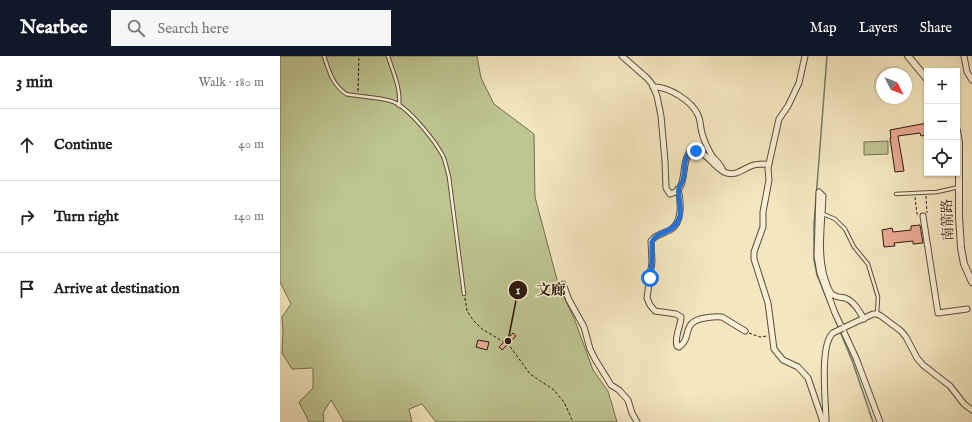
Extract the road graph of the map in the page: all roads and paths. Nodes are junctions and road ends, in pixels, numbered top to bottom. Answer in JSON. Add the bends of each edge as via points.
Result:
{"nodes":[{"id":1,"x":324,"y":56,"type":"edge"},
{"id":2,"x":359,"y":56,"type":"edge"},
{"id":3,"x":388,"y":56,"type":"edge"},
{"id":4,"x":622,"y":56,"type":"edge"},
{"id":5,"x":805,"y":56,"type":"edge"},
{"id":6,"x":908,"y":56,"type":"edge"},
{"id":7,"x":964,"y":56,"type":"edge"},
{"id":8,"x":924,"y":75,"type":"edge"},
{"id":9,"x":972,"y":80,"type":"edge"},
{"id":10,"x":653,"y":87,"type":"junction"},
{"id":11,"x":358,"y":96,"type":"junction"},
{"id":12,"x":399,"y":106,"type":"junction"},
{"id":13,"x":959,"y":140,"type":"edge"},
{"id":14,"x":769,"y":164,"type":"junction"},
{"id":15,"x":723,"y":172,"type":"junction"},
{"id":16,"x":959,"y":187,"type":"junction"},
{"id":17,"x":678,"y":189,"type":"junction"},
{"id":18,"x":925,"y":192,"type":"junction"},
{"id":19,"x":914,"y":193,"type":"junction"},
{"id":20,"x":896,"y":194,"type":"dead end"},
{"id":21,"x":928,"y":212,"type":"dead end"},
{"id":22,"x":822,"y":214,"type":"junction"},
{"id":23,"x":917,"y":214,"type":"dead end"},
{"id":24,"x":923,"y":216,"type":"dead end"},
{"id":25,"x":972,"y":282,"type":"edge"},
{"id":26,"x":563,"y":284,"type":"dead end"},
{"id":27,"x":464,"y":294,"type":"joint"},
{"id":28,"x":967,"y":309,"type":"dead end"},
{"id":29,"x":877,"y":314,"type":"junction"},
{"id":30,"x":864,"y":318,"type":"junction"},
{"id":31,"x":745,"y":331,"type":"joint"},
{"id":32,"x":772,"y":335,"type":"junction"},
{"id":33,"x":972,"y":410,"type":"edge"},
{"id":34,"x":573,"y":422,"type":"edge"},
{"id":35,"x":637,"y":422,"type":"edge"},
{"id":36,"x":823,"y":422,"type":"edge"},
{"id":37,"x":826,"y":422,"type":"edge"},
{"id":38,"x":880,"y":422,"type":"edge"}],
"edges":[{"from":1,"to":11,"type":"lane","via":[[335,84],[346,94]]},
{"from":2,"to":11,"type":"path"},
{"from":3,"to":12,"type":"lane","via":[[399,87]]},
{"from":4,"to":10,"type":"street"},
{"from":5,"to":14,"type":"street","via":[[798,83],[780,119]]},
{"from":6,"to":8,"type":"street"},
{"from":7,"to":9,"type":"street","via":[[967,72]]},
{"from":10,"to":15,"type":"street","via":[[671,91],[694,109],[702,134],[713,157],[722,166]]},
{"from":10,"to":17,"type":"street","via":[[660,106],[666,188],[670,194]]},
{"from":11,"to":12,"type":"lane","via":[[392,102]]},
{"from":12,"to":27,"type":"lane","via":[[420,125],[444,159],[449,177]]},
{"from":13,"to":16,"type":"street","name":"南箭路"},
{"from":14,"to":15,"type":"street","via":[[750,166],[737,173]]},
{"from":14,"to":32,"type":"street","via":[[763,227],[754,252],[754,260],[765,293]]},
{"from":15,"to":17,"type":"street","via":[[701,152],[691,151],[686,158],[683,181]]},
{"from":16,"to":18,"type":"lane"},
{"from":16,"to":25,"type":"street","name":"南箭路","via":[[964,264]]},
{"from":17,"to":31,"type":"street","via":[[678,220],[672,229],[658,235],[652,242],[647,298],[650,305],[655,311],[681,317],[677,346],[683,344],[688,329],[695,320],[722,317]]},
{"from":18,"to":19,"type":"lane"},
{"from":18,"to":21,"type":"path"},
{"from":19,"to":20,"type":"lane"},
{"from":19,"to":23,"type":"path"},
{"from":22,"to":29,"type":"lane","via":[[830,216],[845,229],[854,247],[868,264],[878,297]]},
{"from":22,"to":30,"type":"street","via":[[821,256],[831,293],[849,300]]},
{"from":22,"to":38,"type":"street","via":[[823,196],[820,192],[820,273]]},
{"from":24,"to":28,"type":"street","via":[[938,313]]},
{"from":26,"to":35,"type":"street","via":[[584,327],[590,350],[611,385],[628,400]]},
{"from":27,"to":34,"type":"path","via":[[467,311],[473,320],[482,329],[509,345],[530,374],[554,390],[564,402]]},
{"from":29,"to":30,"type":"street"},
{"from":29,"to":33,"type":"street","via":[[901,331],[923,365],[950,386]]},
{"from":30,"to":37,"type":"street","bridge":true,"via":[[833,333],[828,339],[824,363]]},
{"from":31,"to":32,"type":"path","via":[[760,337]]},
{"from":32,"to":36,"type":"street","via":[[777,354],[808,378]]}]}
